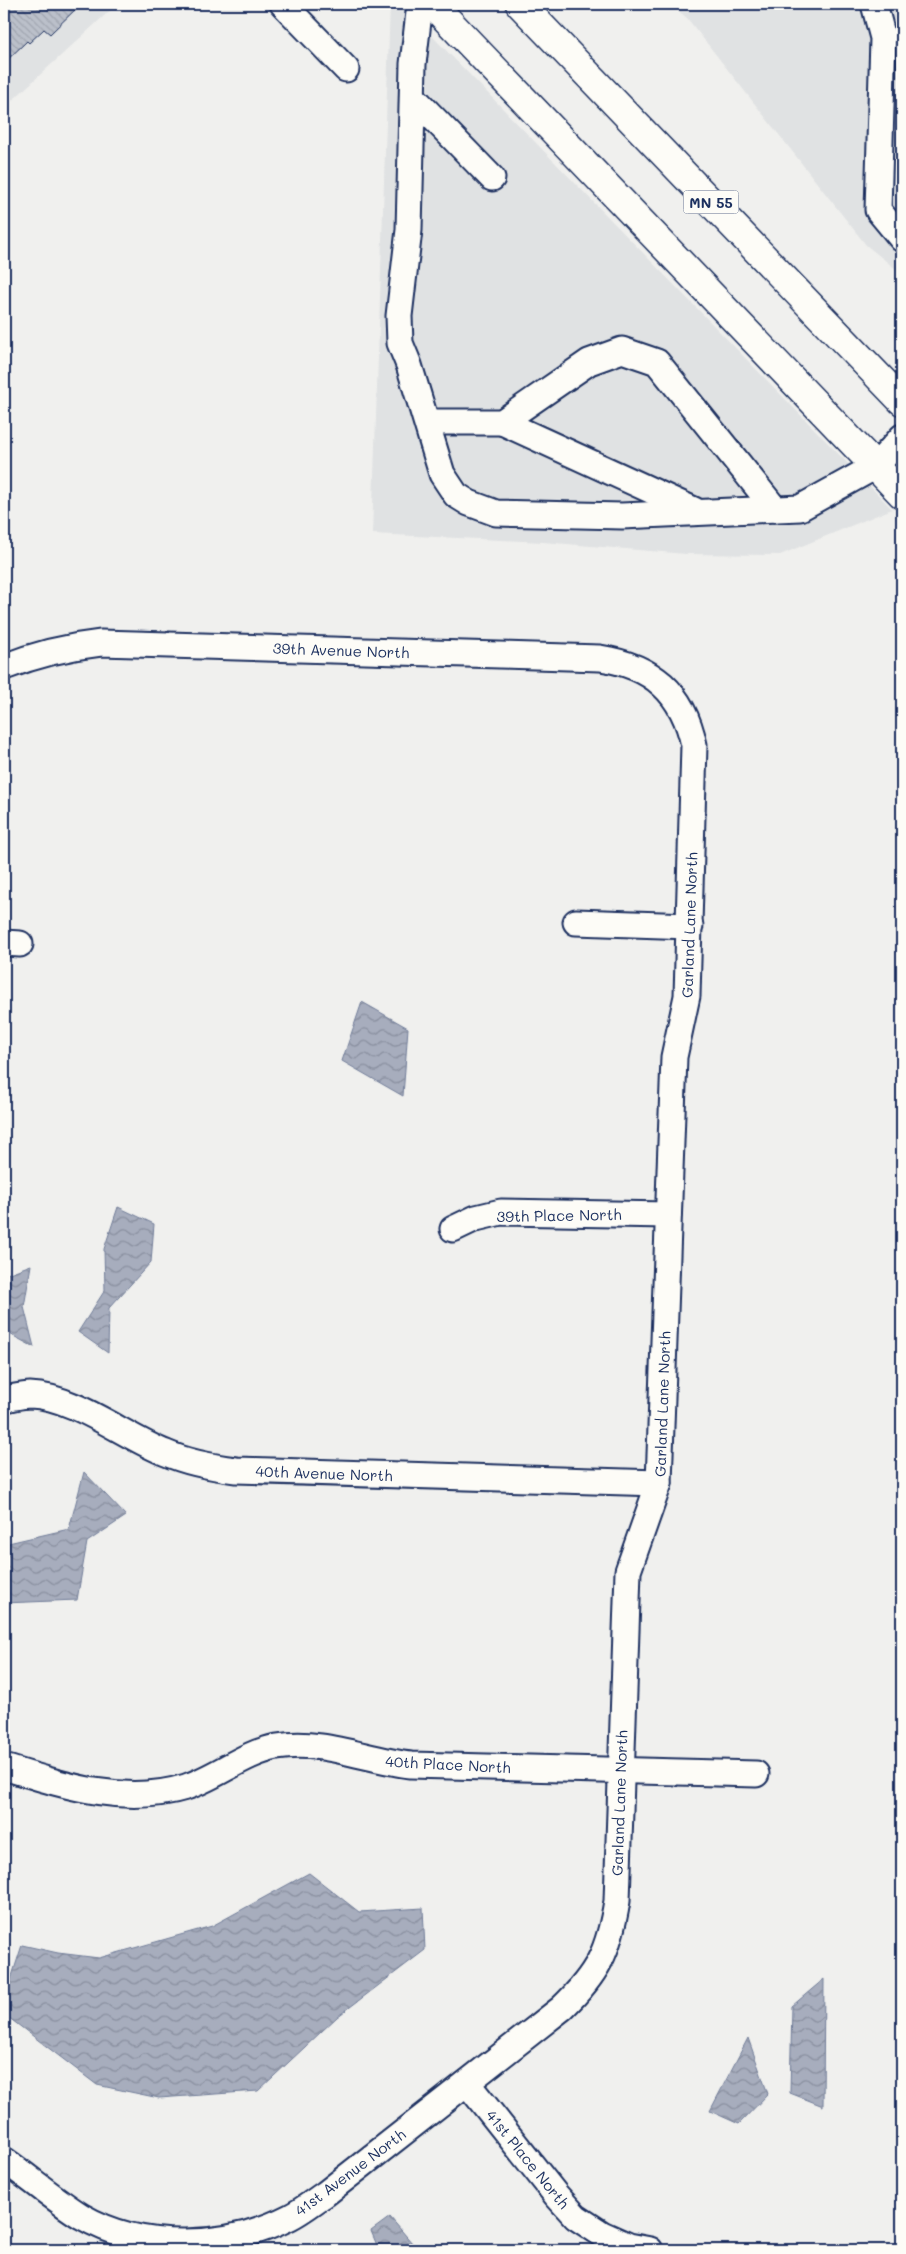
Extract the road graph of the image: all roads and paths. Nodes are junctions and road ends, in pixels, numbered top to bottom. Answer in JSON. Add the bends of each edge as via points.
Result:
{"nodes":[{"id":1,"x":283,"y":4,"type":"edge"},
{"id":2,"x":420,"y":4,"type":"edge"},
{"id":3,"x":432,"y":4,"type":"edge"},
{"id":4,"x":520,"y":4,"type":"edge"},
{"id":5,"x":874,"y":4,"type":"edge"},
{"id":6,"x":893,"y":39,"type":"edge"},
{"id":7,"x":346,"y":69,"type":"dead end"},
{"id":8,"x":413,"y":97,"type":"junction"},
{"id":9,"x":492,"y":178,"type":"dead end"},
{"id":10,"x":902,"y":239,"type":"edge"},
{"id":11,"x":902,"y":400,"type":"edge"},
{"id":12,"x":427,"y":422,"type":"junction"},
{"id":13,"x":502,"y":422,"type":"junction"},
{"id":14,"x":902,"y":437,"type":"edge"},
{"id":15,"x":876,"y":466,"type":"junction"},
{"id":16,"x":902,"y":494,"type":"edge"},
{"id":17,"x":775,"y":509,"type":"junction"},
{"id":18,"x":698,"y":512,"type":"junction"},
{"id":19,"x":4,"y":667,"type":"edge"},
{"id":20,"x":672,"y":693,"type":"joint"},
{"id":21,"x":576,"y":922,"type":"dead end"},
{"id":22,"x":690,"y":926,"type":"junction"},
{"id":23,"x":668,"y":1215,"type":"junction"},
{"id":24,"x":453,"y":1229,"type":"dead end"},
{"id":25,"x":4,"y":1399,"type":"edge"},
{"id":26,"x":659,"y":1483,"type":"junction"},
{"id":27,"x":4,"y":1767,"type":"edge"},
{"id":28,"x":620,"y":1770,"type":"junction"},
{"id":29,"x":756,"y":1774,"type":"dead end"},
{"id":30,"x":467,"y":2083,"type":"junction"},
{"id":31,"x":4,"y":2160,"type":"edge"},
{"id":32,"x":650,"y":2250,"type":"edge"}],
"edges":[{"from":1,"to":7,"type":"street"},
{"from":2,"to":8,"type":"street"},
{"from":3,"to":15,"type":"main road"},
{"from":4,"to":11,"type":"main road","number":"MN 55"},
{"from":5,"to":6,"type":"street"},
{"from":6,"to":10,"type":"street","via":[[878,210]]},
{"from":8,"to":9,"type":"street"},
{"from":8,"to":12,"type":"street","via":[[410,230],[399,316],[400,343]]},
{"from":12,"to":13,"type":"street"},
{"from":12,"to":18,"type":"street","via":[[442,474],[456,495],[496,513],[622,516]]},
{"from":13,"to":17,"type":"street","via":[[589,362],[622,350],[657,362]]},
{"from":13,"to":18,"type":"street"},
{"from":14,"to":15,"type":"street"},
{"from":15,"to":16,"type":"main road"},
{"from":15,"to":17,"type":"street","via":[[800,508]]},
{"from":17,"to":18,"type":"street"},
{"from":19,"to":20,"type":"street","name":"39th Avenue North","via":[[60,648],[101,643],[600,658],[638,667],[650,673]]},
{"from":20,"to":22,"type":"street","name":"Garland Lane North","via":[[683,710],[694,745]]},
{"from":21,"to":22,"type":"street"},
{"from":22,"to":23,"type":"street","name":"Garland Lane North","via":[[687,996],[674,1056]]},
{"from":23,"to":24,"type":"street","name":"39th Place North","via":[[501,1212],[476,1218]]},
{"from":23,"to":26,"type":"street","name":"Garland Lane North"},
{"from":25,"to":26,"type":"street","name":"40th Avenue North","via":[[30,1395],[54,1400],[79,1409],[165,1453],[199,1464],[236,1470]]},
{"from":26,"to":28,"type":"street","name":"Garland Lane North","via":[[628,1571]]},
{"from":27,"to":28,"type":"street","name":"40th Place North","via":[[66,1786],[106,1794],[147,1794],[186,1786],[275,1747],[305,1745],[336,1748],[390,1763],[411,1765]]},
{"from":28,"to":29,"type":"street","name":"40th Place North"},
{"from":28,"to":30,"type":"street","name":"Garland Lane North","via":[[616,1902],[612,1931],[601,1960],[584,1986],[562,2008]]},
{"from":30,"to":31,"type":"street","name":"41st Avenue North","via":[[325,2194],[290,2217],[250,2233],[208,2242],[165,2242],[123,2233],[83,2217]]},
{"from":30,"to":32,"type":"street","name":"41st Place North","via":[[576,2217],[611,2238]]}]}
